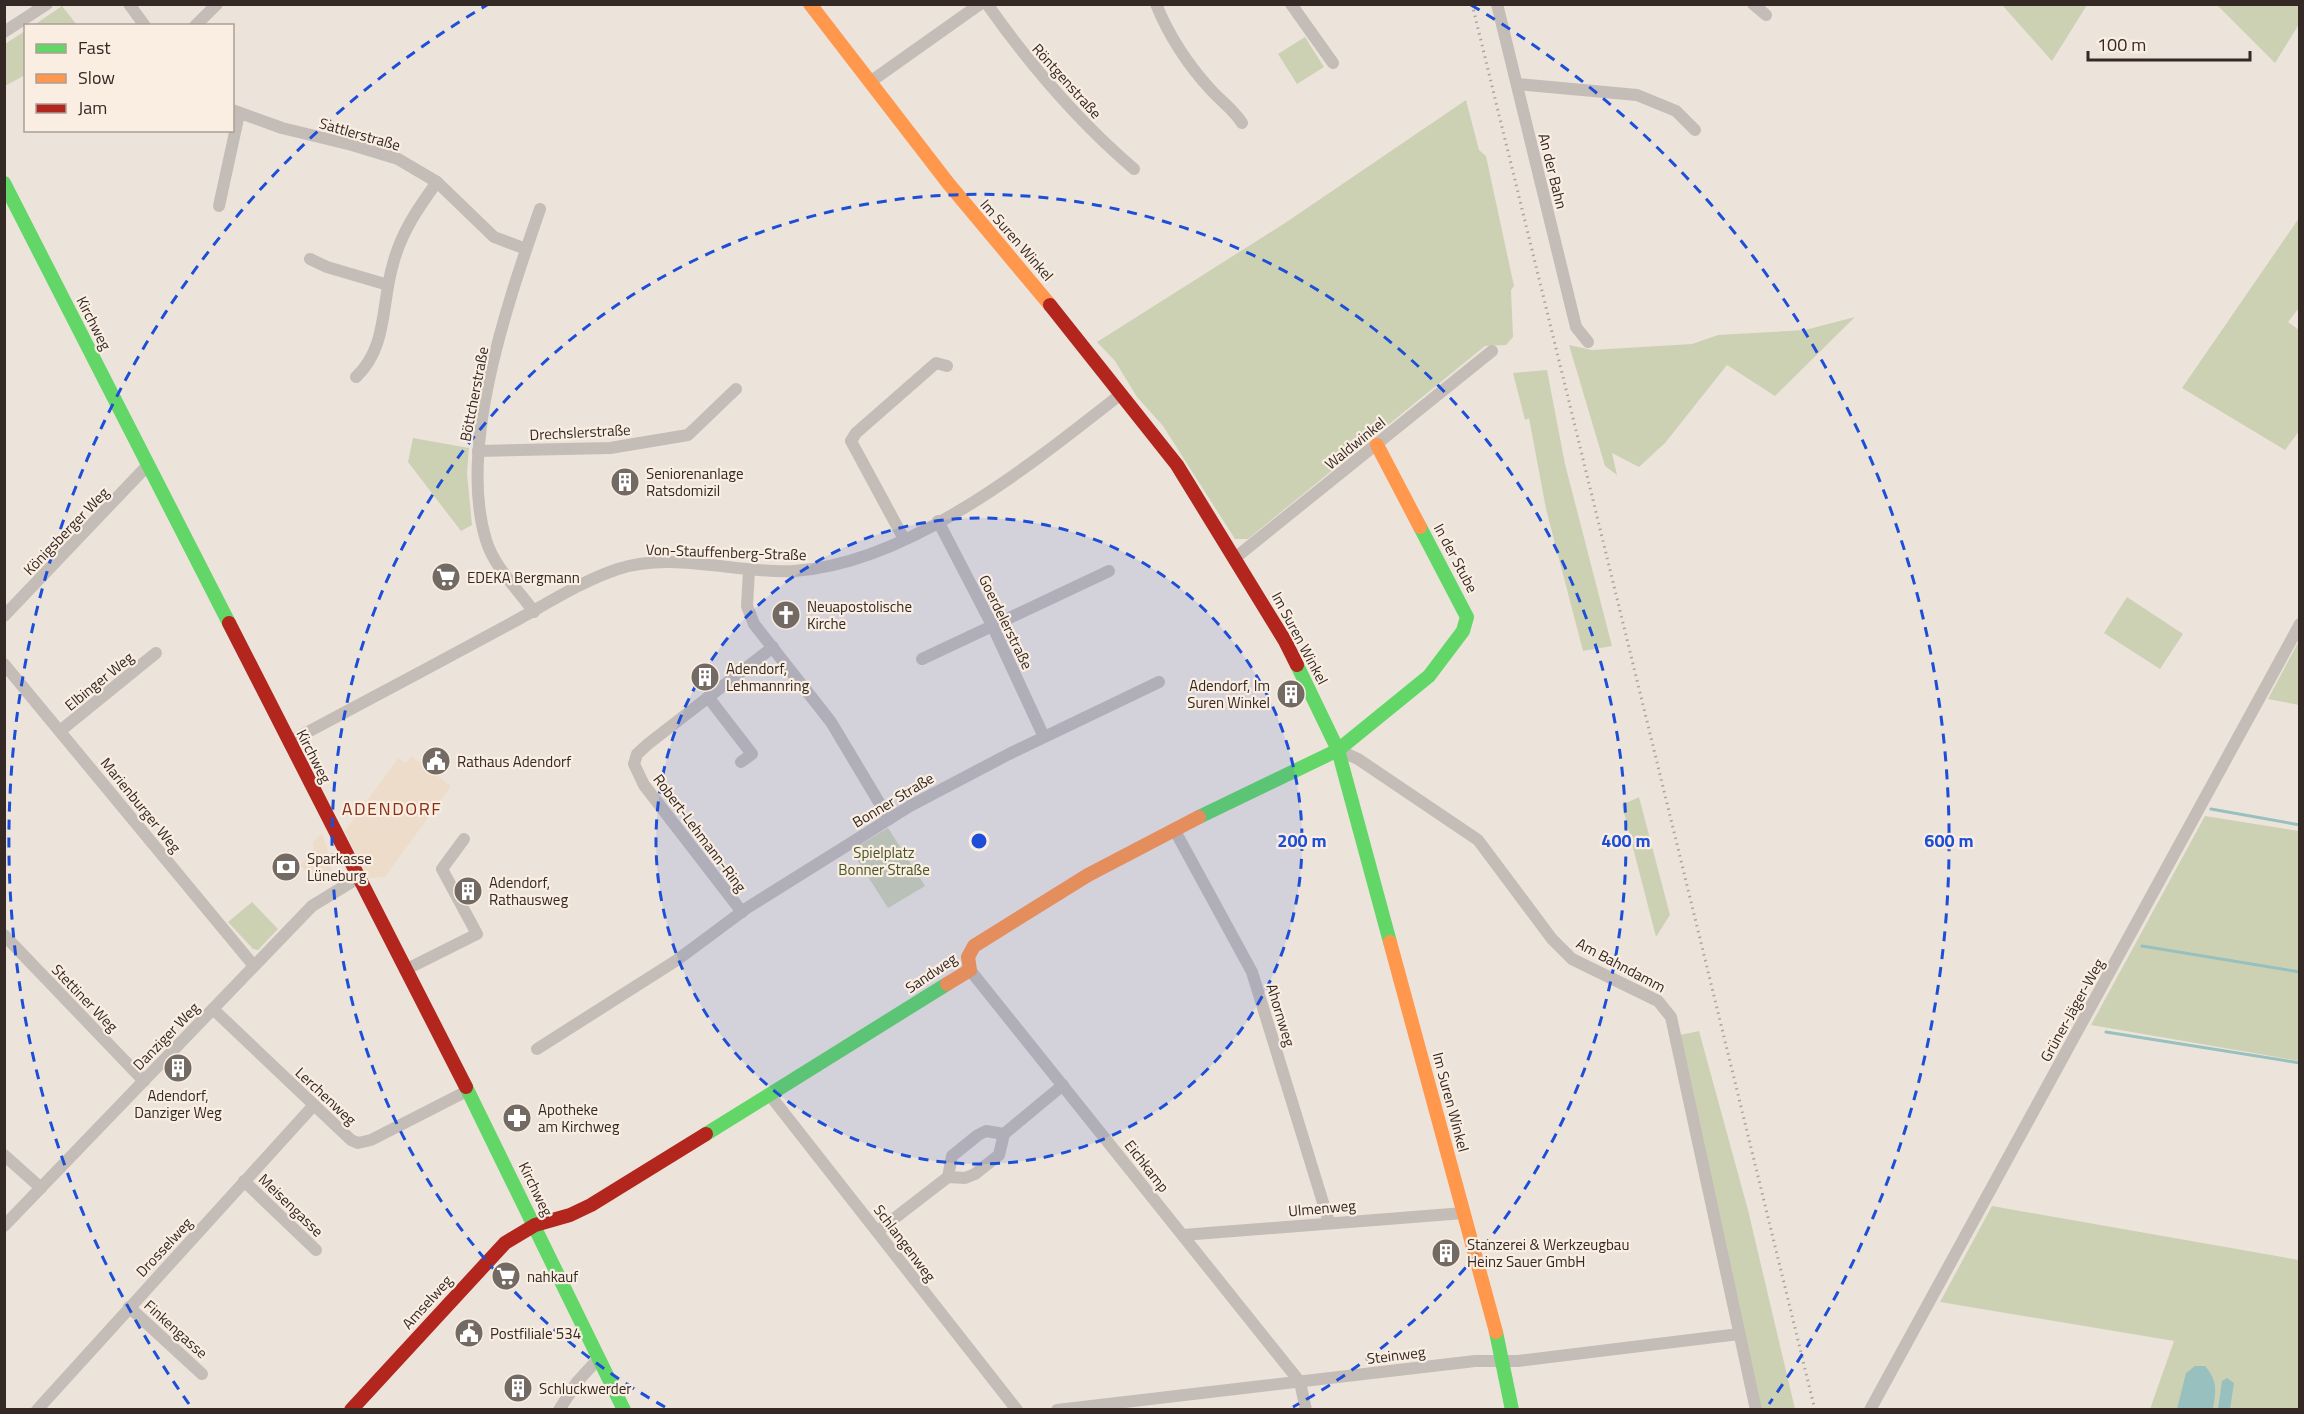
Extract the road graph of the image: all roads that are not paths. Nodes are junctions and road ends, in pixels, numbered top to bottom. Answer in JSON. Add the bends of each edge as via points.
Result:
{"nodes":[{"id":1,"x":47,"y":4,"type":"edge"},
{"id":2,"x":129,"y":4,"type":"edge"},
{"id":3,"x":217,"y":4,"type":"edge"},
{"id":4,"x":810,"y":4,"type":"edge"},
{"id":5,"x":980,"y":4,"type":"edge"},
{"id":6,"x":987,"y":4,"type":"edge"},
{"id":7,"x":1156,"y":4,"type":"edge"},
{"id":8,"x":1291,"y":4,"type":"edge"},
{"id":9,"x":1497,"y":4,"type":"edge"},
{"id":10,"x":1753,"y":4,"type":"edge"},
{"id":11,"x":1766,"y":15,"type":"dead end"},
{"id":12,"x":144,"y":24,"type":"edge"},
{"id":13,"x":197,"y":24,"type":"edge"},
{"id":14,"x":4,"y":32,"type":"edge"},
{"id":15,"x":1333,"y":63,"type":"dead end"},
{"id":16,"x":870,"y":82,"type":"junction"},
{"id":17,"x":1517,"y":84,"type":"junction"},
{"id":18,"x":236,"y":112,"type":"edge"},
{"id":19,"x":1242,"y":123,"type":"dead end"},
{"id":20,"x":1695,"y":130,"type":"dead end"},
{"id":21,"x":232,"y":132,"type":"edge"},
{"id":22,"x":1134,"y":168,"type":"dead end"},
{"id":23,"x":436,"y":182,"type":"junction"},
{"id":24,"x":4,"y":183,"type":"edge"},
{"id":25,"x":219,"y":206,"type":"dead end"},
{"id":26,"x":540,"y":209,"type":"dead end"},
{"id":27,"x":526,"y":249,"type":"junction"},
{"id":28,"x":310,"y":259,"type":"dead end"},
{"id":29,"x":388,"y":285,"type":"junction"},
{"id":30,"x":1588,"y":342,"type":"dead end"},
{"id":31,"x":1492,"y":351,"type":"dead end"},
{"id":32,"x":946,"y":366,"type":"dead end"},
{"id":33,"x":356,"y":377,"type":"dead end"},
{"id":34,"x":736,"y":389,"type":"dead end"},
{"id":35,"x":1120,"y":394,"type":"junction"},
{"id":36,"x":1377,"y":445,"type":"junction"},
{"id":37,"x":478,"y":451,"type":"junction"},
{"id":38,"x":148,"y":465,"type":"junction"},
{"id":39,"x":938,"y":521,"type":"junction"},
{"id":40,"x":904,"y":539,"type":"junction"},
{"id":41,"x":1235,"y":558,"type":"junction"},
{"id":42,"x":749,"y":570,"type":"junction"},
{"id":43,"x":1109,"y":571,"type":"dead end"},
{"id":44,"x":534,"y":612,"type":"junction"},
{"id":45,"x":4,"y":616,"type":"edge"},
{"id":46,"x":2300,"y":624,"type":"edge"},
{"id":47,"x":993,"y":627,"type":"junction"},
{"id":48,"x":773,"y":647,"type":"junction"},
{"id":49,"x":156,"y":653,"type":"dead end"},
{"id":50,"x":922,"y":659,"type":"dead end"},
{"id":51,"x":4,"y":664,"type":"edge"},
{"id":52,"x":1159,"y":682,"type":"dead end"},
{"id":53,"x":708,"y":697,"type":"junction"},
{"id":54,"x":60,"y":731,"type":"junction"},
{"id":55,"x":1044,"y":737,"type":"junction"},
{"id":56,"x":289,"y":742,"type":"junction"},
{"id":57,"x":1338,"y":750,"type":"junction"},
{"id":58,"x":741,"y":762,"type":"dead end"},
{"id":59,"x":889,"y":819,"type":"junction"},
{"id":60,"x":1174,"y":829,"type":"junction"},
{"id":61,"x":464,"y":839,"type":"dead end"},
{"id":62,"x":358,"y":878,"type":"junction"},
{"id":63,"x":742,"y":912,"type":"junction"},
{"id":64,"x":4,"y":935,"type":"edge"},
{"id":65,"x":254,"y":966,"type":"junction"},
{"id":66,"x":405,"y":970,"type":"junction"},
{"id":67,"x":970,"y":970,"type":"junction"},
{"id":68,"x":213,"y":1009,"type":"junction"},
{"id":69,"x":537,"y":1049,"type":"dead end"},
{"id":70,"x":144,"y":1081,"type":"junction"},
{"id":71,"x":1063,"y":1085,"type":"junction"},
{"id":72,"x":467,"y":1091,"type":"junction"},
{"id":73,"x":769,"y":1094,"type":"junction"},
{"id":74,"x":314,"y":1105,"type":"junction"},
{"id":75,"x":1004,"y":1134,"type":"junction"},
{"id":76,"x":4,"y":1155,"type":"edge"},
{"id":77,"x":948,"y":1177,"type":"junction"},
{"id":78,"x":244,"y":1181,"type":"junction"},
{"id":79,"x":41,"y":1188,"type":"junction"},
{"id":80,"x":1464,"y":1213,"type":"junction"},
{"id":81,"x":1329,"y":1222,"type":"junction"},
{"id":82,"x":535,"y":1225,"type":"junction"},
{"id":83,"x":4,"y":1226,"type":"edge"},
{"id":84,"x":878,"y":1231,"type":"junction"},
{"id":85,"x":1183,"y":1235,"type":"junction"},
{"id":86,"x":316,"y":1250,"type":"dead end"},
{"id":87,"x":129,"y":1307,"type":"junction"},
{"id":88,"x":1739,"y":1334,"type":"junction"},
{"id":89,"x":599,"y":1358,"type":"junction"},
{"id":90,"x":1503,"y":1359,"type":"junction"},
{"id":91,"x":202,"y":1374,"type":"dead end"},
{"id":92,"x":1300,"y":1382,"type":"junction"},
{"id":93,"x":1109,"y":1407,"type":"edge"},
{"id":94,"x":37,"y":1410,"type":"edge"},
{"id":95,"x":351,"y":1410,"type":"edge"},
{"id":96,"x":559,"y":1410,"type":"edge"},
{"id":97,"x":624,"y":1410,"type":"edge"},
{"id":98,"x":1017,"y":1410,"type":"edge"},
{"id":99,"x":1057,"y":1410,"type":"edge"},
{"id":100,"x":1306,"y":1410,"type":"edge"},
{"id":101,"x":1512,"y":1410,"type":"edge"},
{"id":102,"x":1756,"y":1410,"type":"edge"},
{"id":103,"x":1870,"y":1410,"type":"edge"}],
"edges":[{"from":1,"to":14,"type":"street"},
{"from":2,"to":12,"type":"street"},
{"from":3,"to":13,"type":"street"},
{"from":4,"to":16,"type":"street","name":"Im Suren Winkel"},
{"from":5,"to":16,"type":"street"},
{"from":6,"to":22,"type":"street","name":"Röntgenstraße","via":[[1048,85]]},
{"from":7,"to":19,"type":"street","via":[[1172,39],[1193,69],[1212,92],[1232,107]]},
{"from":8,"to":15,"type":"street"},
{"from":9,"to":17,"type":"street","name":"An der Bahn"},
{"from":10,"to":11,"type":"street"},
{"from":16,"to":35,"type":"street","name":"Im Suren Winkel"},
{"from":17,"to":20,"type":"street","via":[[1637,95],[1676,111]]},
{"from":17,"to":30,"type":"street","name":"An der Bahn","via":[[1576,327]]},
{"from":18,"to":23,"type":"street","name":"Sattlerstraße","via":[[394,158]]},
{"from":21,"to":25,"type":"street"},
{"from":23,"to":27,"type":"street","name":"Sattlerstraße","via":[[494,237]]},
{"from":23,"to":29,"type":"street","via":[[405,231]]},
{"from":24,"to":38,"type":"street","name":"Kirchweg"},
{"from":26,"to":27,"type":"street","name":"Böttcherstraße"},
{"from":27,"to":37,"type":"street","name":"Böttcherstraße","via":[[493,370]]},
{"from":28,"to":29,"type":"street"},
{"from":29,"to":33,"type":"street","via":[[384,319],[370,363]]},
{"from":31,"to":36,"type":"street","name":"Waldwinkel"},
{"from":32,"to":40,"type":"street","via":[[936,363],[851,441]]},
{"from":34,"to":37,"type":"street","name":"Drechslerstraße","via":[[688,435],[610,448]]},
{"from":35,"to":39,"type":"street","name":"Von-Stauffenberg-Straße","via":[[1026,465]]},
{"from":35,"to":41,"type":"street","name":"Im Suren Winkel","via":[[1189,482]]},
{"from":36,"to":41,"type":"street","name":"Waldwinkel"},
{"from":36,"to":57,"type":"street","name":"In der Stube","via":[[1463,605],[1467,623],[1429,676]]},
{"from":37,"to":44,"type":"street","name":"Böttcherstraße","via":[[480,514],[486,540],[497,565]]},
{"from":38,"to":45,"type":"street","name":"Königsberger Weg"},
{"from":38,"to":56,"type":"street","name":"Kirchweg"},
{"from":39,"to":40,"type":"street","name":"Von-Stauffenberg-Straße"},
{"from":39,"to":47,"type":"street","name":"Goerdelerstraße"},
{"from":40,"to":42,"type":"street","name":"Von-Stauffenberg-Straße","via":[[840,565],[792,571]]},
{"from":41,"to":57,"type":"street","name":"Im Suren Winkel","via":[[1289,649]]},
{"from":42,"to":44,"type":"street","name":"Von-Stauffenberg-Straße","via":[[661,562],[635,565],[609,573]]},
{"from":42,"to":48,"type":"street","via":[[747,606],[754,624]]},
{"from":43,"to":47,"type":"street"},
{"from":44,"to":56,"type":"street","name":"Von-Stauffenberg-Straße"},
{"from":46,"to":103,"type":"street","name":"Grüner-Jäger-Weg"},
{"from":47,"to":50,"type":"street"},
{"from":47,"to":55,"type":"street","name":"Goerdelerstraße"},
{"from":48,"to":53,"type":"street","name":"Robert-Lehmann-Ring"},
{"from":48,"to":59,"type":"street","via":[[831,722]]},
{"from":49,"to":54,"type":"street","name":"Elbinger Weg"},
{"from":51,"to":54,"type":"street","name":"Marienburger Weg"},
{"from":52,"to":55,"type":"street","name":"Bonner Straße"},
{"from":53,"to":58,"type":"street","via":[[752,754]]},
{"from":53,"to":63,"type":"street","name":"Robert-Lehmann-Ring","via":[[641,749],[634,764],[644,785]]},
{"from":54,"to":65,"type":"street","name":"Marienburger Weg"},
{"from":55,"to":59,"type":"street","name":"Bonner Straße"},
{"from":56,"to":62,"type":"street","name":"Kirchweg"},
{"from":57,"to":60,"type":"street","name":"Sandweg"},
{"from":57,"to":80,"type":"street","name":"Im Suren Winkel"},
{"from":57,"to":88,"type":"street","name":"Am Bahndamm","via":[[1358,759],[1478,840],[1552,939],[1572,959],[1666,1008]]},
{"from":59,"to":63,"type":"street","name":"Bonner Straße"},
{"from":60,"to":67,"type":"street","name":"Sandweg","via":[[1088,875],[974,946],[968,957]]},
{"from":60,"to":81,"type":"street","name":"Ahornweg","via":[[1252,975]]},
{"from":61,"to":66,"type":"street","via":[[442,869],[477,934]]},
{"from":62,"to":65,"type":"street","name":"Danziger Weg","via":[[312,906]]},
{"from":62,"to":66,"type":"street","name":"Kirchweg"},
{"from":63,"to":69,"type":"street","name":"Bonner Straße","via":[[677,960]]},
{"from":64,"to":70,"type":"street","name":"Stettiner Weg"},
{"from":65,"to":68,"type":"street","name":"Danziger Weg"},
{"from":66,"to":72,"type":"street","name":"Kirchweg"},
{"from":67,"to":71,"type":"street","name":"Eichkamp"},
{"from":67,"to":73,"type":"street","name":"Sandweg"},
{"from":68,"to":70,"type":"street","name":"Danziger Weg"},
{"from":68,"to":74,"type":"street","name":"Lerchenweg"},
{"from":70,"to":79,"type":"street","name":"Danziger Weg"},
{"from":71,"to":75,"type":"street"},
{"from":71,"to":85,"type":"street","name":"Eichkamp"},
{"from":72,"to":74,"type":"street","name":"Lerchenweg","via":[[366,1143],[351,1140]]},
{"from":72,"to":82,"type":"street","name":"Kirchweg"},
{"from":73,"to":82,"type":"street","name":"Sandweg","via":[[591,1205]]},
{"from":73,"to":84,"type":"street","name":"Schlangenweg"},
{"from":74,"to":78,"type":"street","name":"Drosselweg"},
{"from":75,"to":77,"type":"street","via":[[999,1155],[975,1174]]},
{"from":75,"to":77,"type":"street","via":[[986,1131],[978,1135],[952,1156]]},
{"from":76,"to":79,"type":"street"},
{"from":77,"to":84,"type":"street"},
{"from":78,"to":86,"type":"street","name":"Meisengasse"},
{"from":78,"to":87,"type":"street","name":"Drosselweg"},
{"from":79,"to":83,"type":"street","name":"Danziger Weg"},
{"from":80,"to":81,"type":"street","name":"Ulmenweg"},
{"from":80,"to":90,"type":"street","name":"Im Suren Winkel"},
{"from":81,"to":85,"type":"street","name":"Ulmenweg"},
{"from":82,"to":89,"type":"street","name":"Kirchweg"},
{"from":82,"to":95,"type":"street","name":"Amselweg","via":[[499,1247]]},
{"from":84,"to":98,"type":"street","name":"Schlangenweg"},
{"from":85,"to":92,"type":"street","name":"Eichkamp"},
{"from":87,"to":91,"type":"street","name":"Finkengasse"},
{"from":87,"to":94,"type":"street","name":"Drosselweg"},
{"from":88,"to":90,"type":"street","name":"Steinweg","via":[[1518,1361]]},
{"from":88,"to":102,"type":"street","name":"Am Bahndamm"},
{"from":89,"to":96,"type":"street"},
{"from":89,"to":97,"type":"street","name":"Kirchweg"},
{"from":90,"to":92,"type":"street","name":"Steinweg"},
{"from":90,"to":101,"type":"street","name":"Im Suren Winkel"},
{"from":92,"to":93,"type":"street","name":"Steinweg"},
{"from":92,"to":100,"type":"street"},
{"from":93,"to":99,"type":"street","name":"Steinweg"}]}
